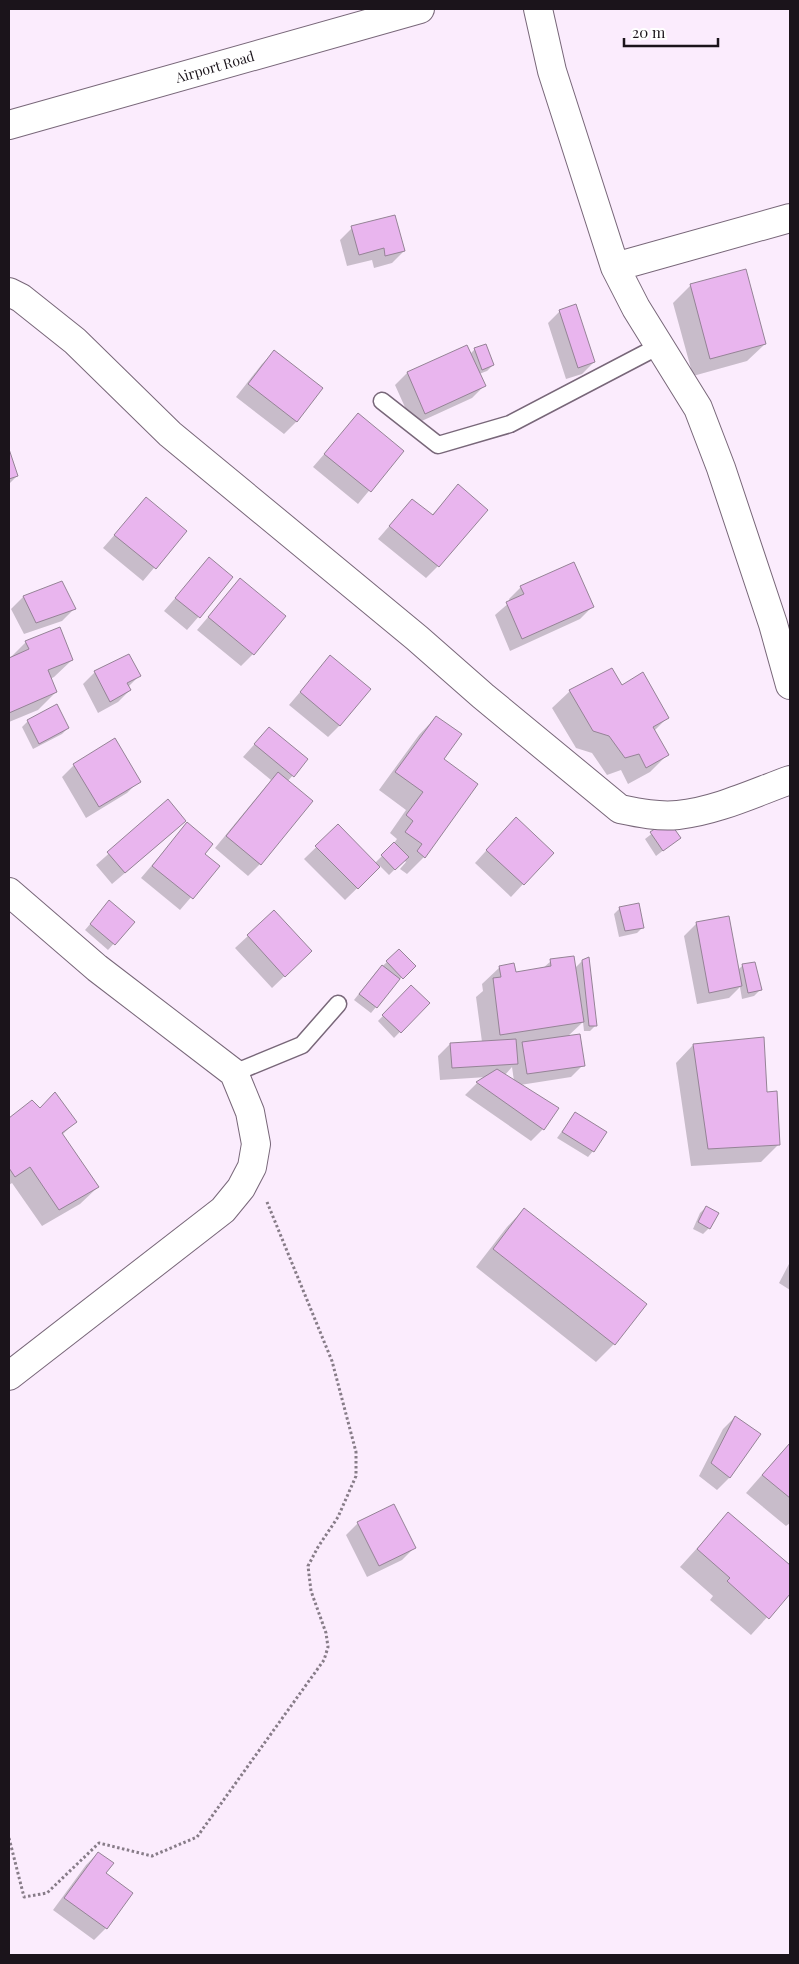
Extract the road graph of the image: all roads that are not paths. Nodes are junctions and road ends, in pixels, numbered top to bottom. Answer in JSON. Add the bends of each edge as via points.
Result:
{"nodes":[{"id":1,"x":420,"y":9,"type":"edge"},
{"id":2,"x":538,"y":9,"type":"edge"},
{"id":3,"x":9,"y":125,"type":"edge"},
{"id":4,"x":790,"y":218,"type":"edge"},
{"id":5,"x":615,"y":267,"type":"junction"},
{"id":6,"x":9,"y":292,"type":"edge"},
{"id":7,"x":659,"y":346,"type":"junction"},
{"id":8,"x":382,"y":401,"type":"dead end"},
{"id":9,"x":790,"y":685,"type":"edge"},
{"id":10,"x":790,"y":780,"type":"edge"},
{"id":11,"x":9,"y":892,"type":"edge"},
{"id":12,"x":338,"y":1004,"type":"dead end"},
{"id":13,"x":234,"y":1073,"type":"junction"},
{"id":14,"x":9,"y":1376,"type":"edge"}],
"edges":[{"from":1,"to":3,"type":"street","name":"Airport Road"},
{"from":2,"to":5,"type":"street","via":[[552,71]]},
{"from":4,"to":5,"type":"street"},
{"from":5,"to":7,"type":"street"},
{"from":6,"to":10,"type":"street","via":[[75,340],[170,434],[620,809],[660,815],[701,811]]},
{"from":7,"to":8,"type":"lane","via":[[510,424],[438,445]]},
{"from":7,"to":9,"type":"street","via":[[698,408],[773,624]]},
{"from":11,"to":13,"type":"street","via":[[97,968]]},
{"from":12,"to":13,"type":"lane","via":[[302,1045]]},
{"from":13,"to":14,"type":"street","via":[[250,1112],[256,1144],[252,1167],[241,1188],[223,1210]]}]}
